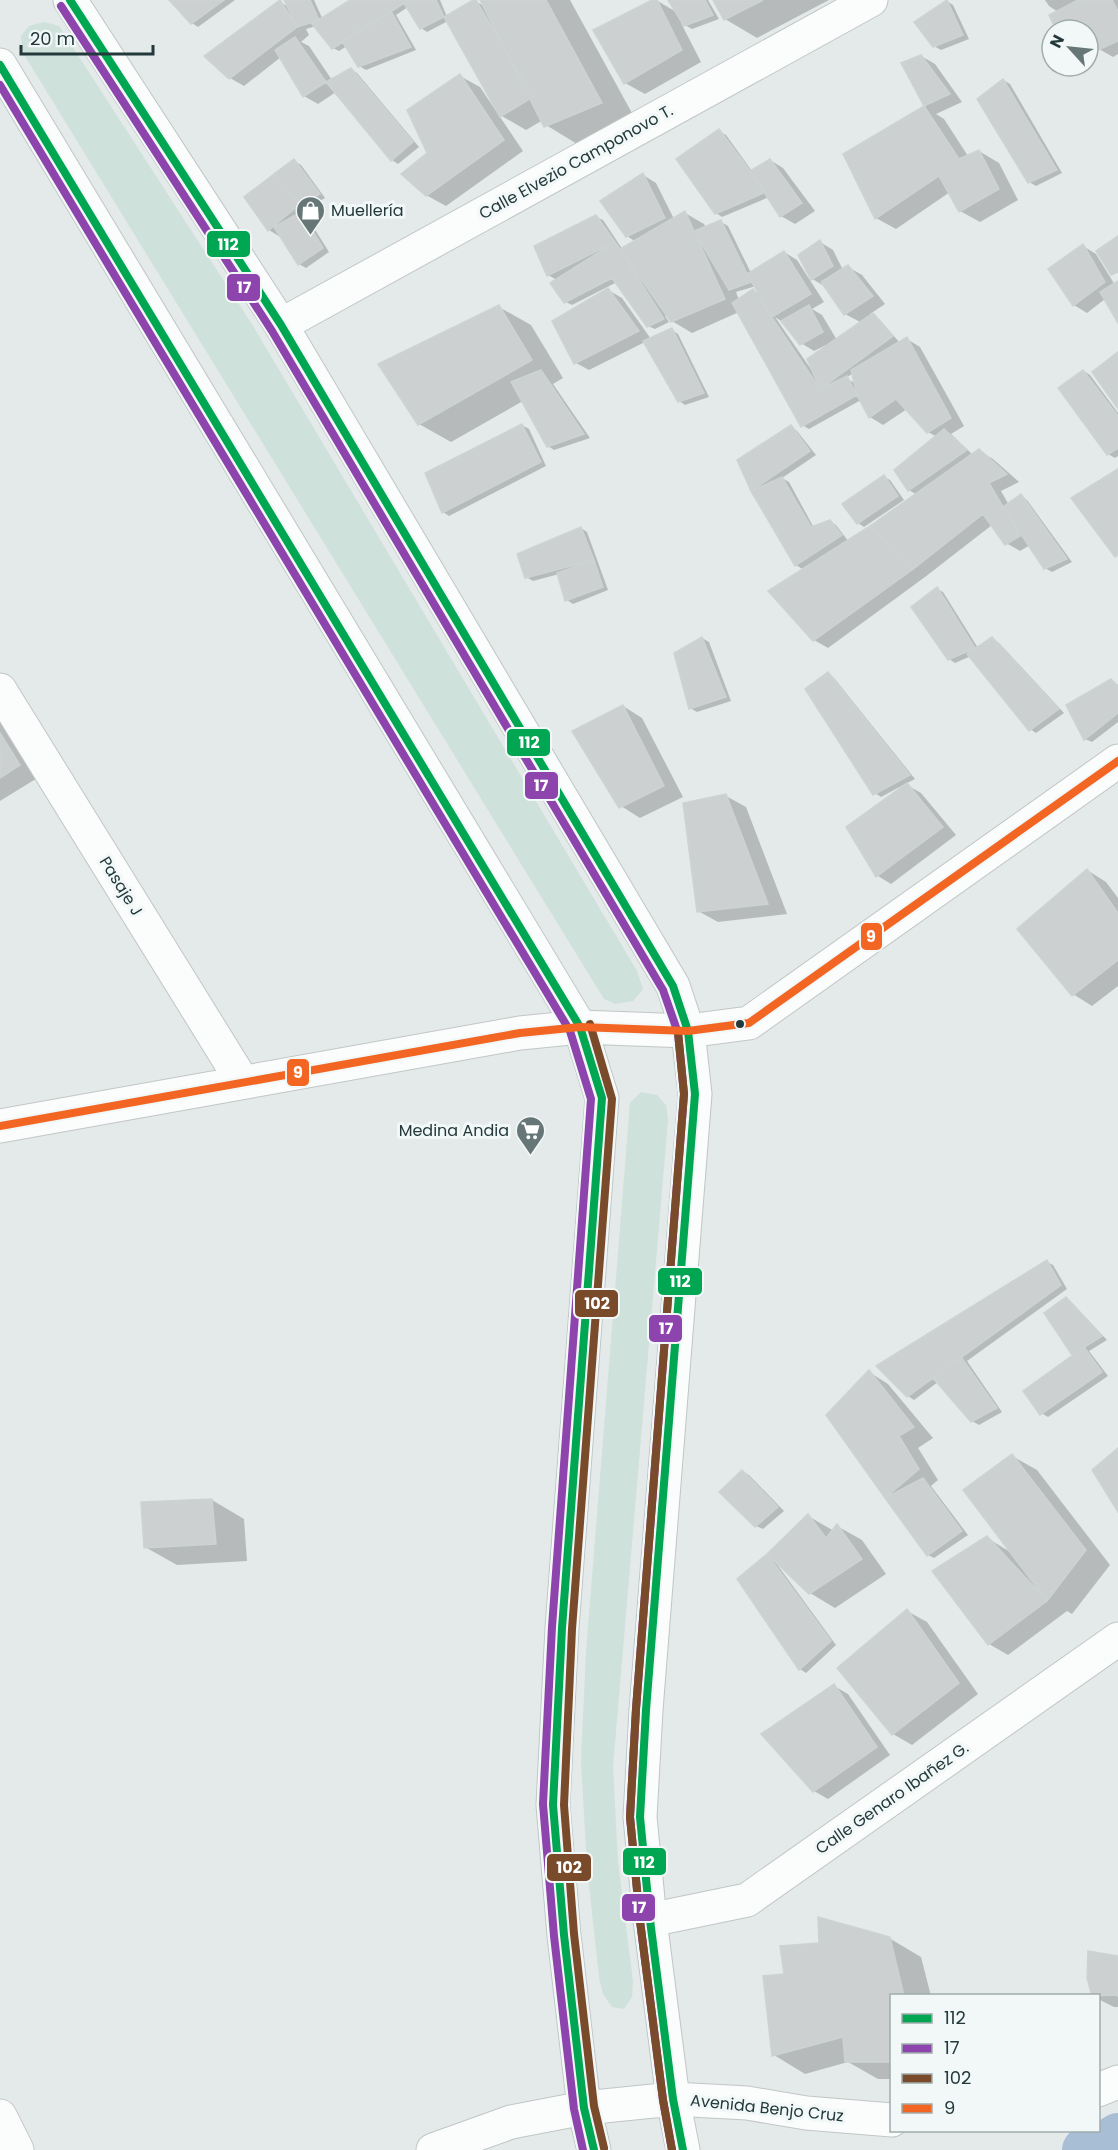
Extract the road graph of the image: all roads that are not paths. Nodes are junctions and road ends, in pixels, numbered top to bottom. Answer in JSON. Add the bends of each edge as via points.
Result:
{"nodes":[{"id":1,"x":70,"y":0,"type":"edge"},
{"id":2,"x":871,"y":0,"type":"edge"},
{"id":3,"x":0,"y":65,"type":"edge"},
{"id":4,"x":281,"y":324,"type":"junction"},
{"id":5,"x":0,"y":690,"type":"edge"},
{"id":6,"x":1118,"y":761,"type":"edge"},
{"id":7,"x":580,"y":1027,"type":"junction"},
{"id":8,"x":688,"y":1031,"type":"junction"},
{"id":9,"x":242,"y":1081,"type":"junction"},
{"id":10,"x":0,"y":1126,"type":"edge"},
{"id":11,"x":1118,"y":1639,"type":"edge"},
{"id":12,"x":650,"y":1920,"type":"junction"},
{"id":13,"x":1118,"y":2082,"type":"edge"},
{"id":14,"x":1100,"y":2089,"type":"edge"},
{"id":15,"x":673,"y":2100,"type":"junction"},
{"id":16,"x":584,"y":2108,"type":"junction"},
{"id":17,"x":0,"y":2116,"type":"edge"},
{"id":18,"x":890,"y":2120,"type":"edge"},
{"id":19,"x":17,"y":2150,"type":"edge"},
{"id":20,"x":433,"y":2150,"type":"edge"},
{"id":21,"x":594,"y":2150,"type":"edge"},
{"id":22,"x":683,"y":2150,"type":"edge"}],
"edges":[{"from":1,"to":4,"type":"main road"},
{"from":2,"to":4,"type":"main road","name":"Calle Elvezio Camponovo T."},
{"from":3,"to":7,"type":"main road"},
{"from":4,"to":8,"type":"main road","via":[[673,986]]},
{"from":5,"to":9,"type":"main road","name":"Pasaje J"},
{"from":6,"to":8,"type":"main road","via":[[749,1023]]},
{"from":7,"to":8,"type":"main road"},
{"from":7,"to":9,"type":"main road","via":[[520,1033]]},
{"from":7,"to":16,"type":"main road","via":[[602,1098],[562,1628],[553,1805]]},
{"from":8,"to":12,"type":"main road","via":[[695,1094],[645,1710],[640,1817]]},
{"from":9,"to":10,"type":"main road"},
{"from":11,"to":12,"type":"main road","name":"Calle Genaro Ibañez G.","via":[[747,1900]]},
{"from":12,"to":15,"type":"main road"},
{"from":13,"to":14,"type":"main road"},
{"from":15,"to":16,"type":"main road","name":"Avenida Benjo Cruz"},
{"from":15,"to":18,"type":"main road","name":"Avenida Benjo Cruz","via":[[747,2103]]},
{"from":15,"to":22,"type":"main road"},
{"from":16,"to":20,"type":"main road","name":"Avenida Benjo Cruz","via":[[511,2122]]},
{"from":16,"to":21,"type":"main road"},
{"from":17,"to":19,"type":"main road"}]}
